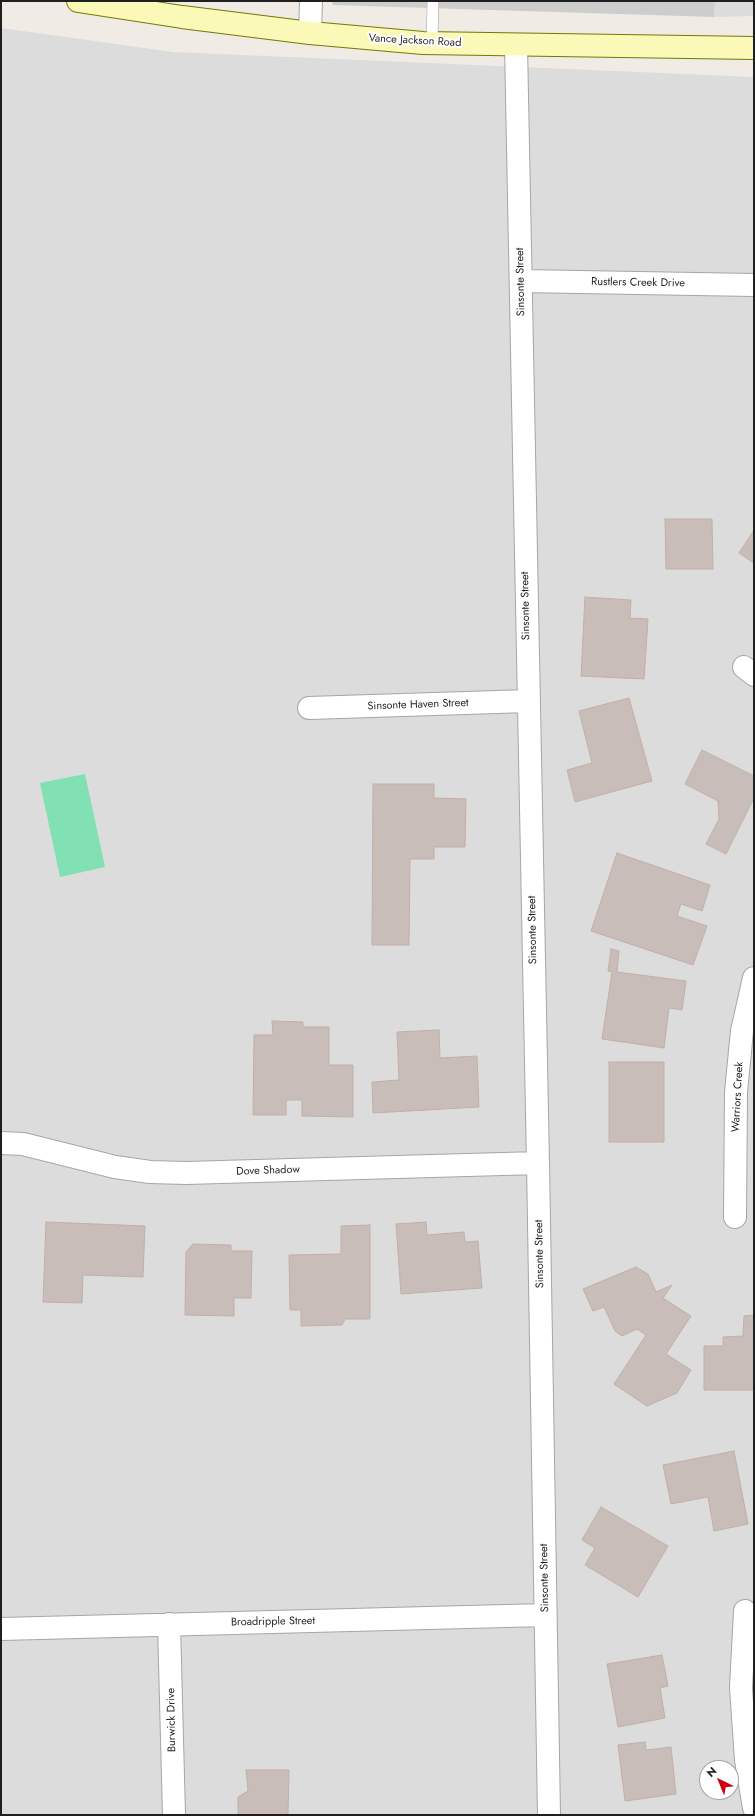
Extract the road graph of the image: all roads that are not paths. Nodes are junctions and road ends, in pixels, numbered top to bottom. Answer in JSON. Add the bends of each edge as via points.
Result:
{"nodes":[{"id":1,"x":78,"y":1,"type":"edge"},
{"id":2,"x":311,"y":1,"type":"edge"},
{"id":3,"x":433,"y":1,"type":"edge"},
{"id":4,"x":310,"y":33,"type":"junction"},
{"id":5,"x":432,"y":43,"type":"junction"},
{"id":6,"x":516,"y":45,"type":"junction"},
{"id":7,"x":754,"y":48,"type":"edge"},
{"id":8,"x":521,"y":281,"type":"junction"},
{"id":9,"x":754,"y":285,"type":"edge"},
{"id":10,"x":528,"y":701,"type":"junction"},
{"id":11,"x":309,"y":708,"type":"dead end"},
{"id":12,"x":754,"y":978,"type":"edge"},
{"id":13,"x":1,"y":1143,"type":"edge"},
{"id":14,"x":538,"y":1163,"type":"junction"},
{"id":15,"x":735,"y":1218,"type":"dead end"},
{"id":16,"x":745,"y":1611,"type":"dead end"},
{"id":17,"x":545,"y":1615,"type":"junction"},
{"id":18,"x":169,"y":1624,"type":"junction"},
{"id":19,"x":1,"y":1629,"type":"edge"},
{"id":20,"x":754,"y":1808,"type":"edge"},
{"id":21,"x":174,"y":1815,"type":"edge"},
{"id":22,"x":549,"y":1815,"type":"edge"}],
"edges":[{"from":1,"to":4,"type":"main road","name":"Vance Jackson Road"},
{"from":2,"to":4,"type":"street"},
{"from":3,"to":5,"type":"lane"},
{"from":4,"to":5,"type":"main road","name":"Vance Jackson Road"},
{"from":5,"to":6,"type":"main road","name":"Vance Jackson Road"},
{"from":6,"to":7,"type":"main road","name":"Vance Jackson Road"},
{"from":6,"to":8,"type":"street","name":"Sinsonte Street"},
{"from":8,"to":9,"type":"street","name":"Rustlers Creek Drive"},
{"from":8,"to":10,"type":"street","name":"Sinsonte Street"},
{"from":10,"to":11,"type":"street","name":"Sinsonte Haven Street"},
{"from":10,"to":14,"type":"street","name":"Sinsonte Street"},
{"from":12,"to":15,"type":"street","name":"Warriors Creek","via":[[742,1031],[736,1092]]},
{"from":13,"to":14,"type":"street","name":"Dove Shadow","via":[[23,1144],[115,1167],[186,1174]]},
{"from":14,"to":17,"type":"street","name":"Sinsonte Street"},
{"from":16,"to":20,"type":"street","via":[[741,1688],[746,1760]]},
{"from":17,"to":18,"type":"street","name":"Broadripple Street"},
{"from":17,"to":22,"type":"street","name":"Sinsonte Street"},
{"from":18,"to":19,"type":"street","name":"Broadripple Street"},
{"from":18,"to":21,"type":"street","name":"Burwick Drive"}]}
